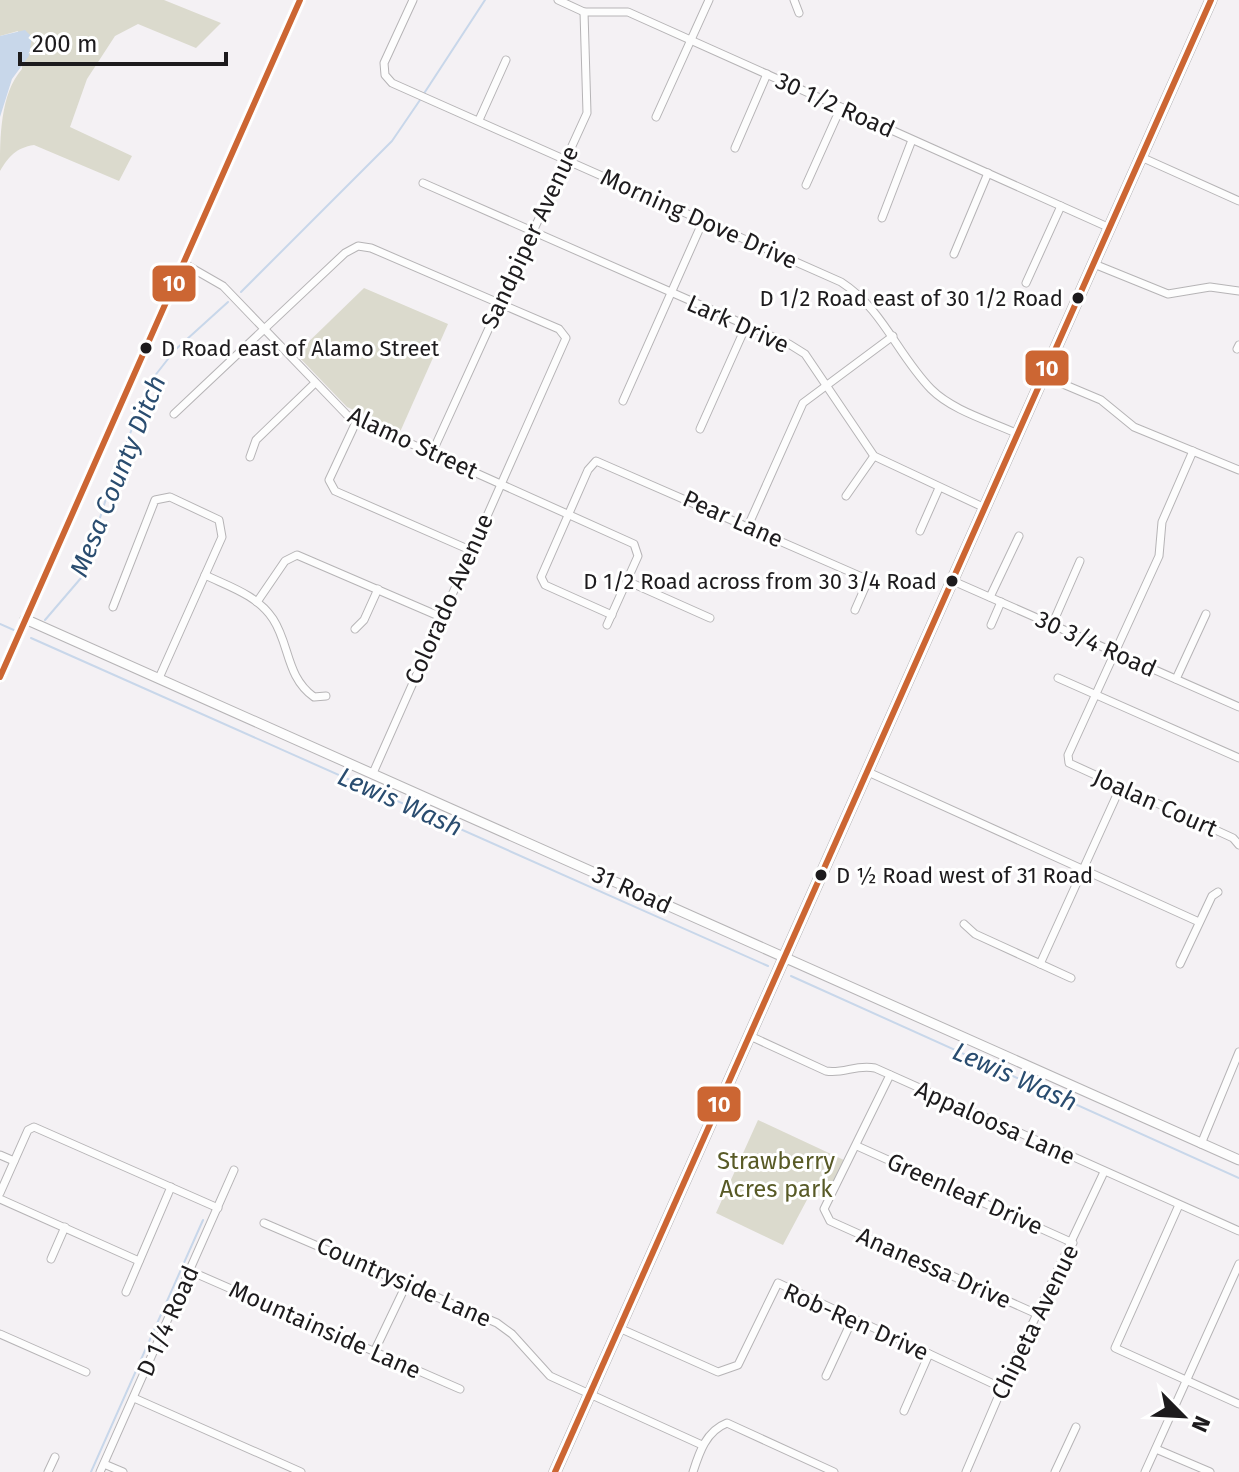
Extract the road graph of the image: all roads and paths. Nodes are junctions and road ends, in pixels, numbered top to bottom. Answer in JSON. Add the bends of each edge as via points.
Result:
{"nodes":[{"id":1,"x":300,"y":0,"type":"edge"},
{"id":2,"x":413,"y":0,"type":"edge"},
{"id":3,"x":558,"y":0,"type":"edge"},
{"id":4,"x":709,"y":0,"type":"edge"},
{"id":5,"x":794,"y":0,"type":"edge"},
{"id":6,"x":1211,"y":0,"type":"edge"},
{"id":7,"x":584,"y":12,"type":"junction"},
{"id":8,"x":799,"y":13,"type":"dead end"},
{"id":9,"x":692,"y":41,"type":"junction"},
{"id":10,"x":506,"y":60,"type":"dead end"},
{"id":11,"x":767,"y":74,"type":"junction"},
{"id":12,"x":841,"y":107,"type":"junction"},
{"id":13,"x":656,"y":117,"type":"dead end"},
{"id":14,"x":479,"y":120,"type":"junction"},
{"id":15,"x":912,"y":140,"type":"junction"},
{"id":16,"x":735,"y":148,"type":"dead end"},
{"id":17,"x":1141,"y":157,"type":"junction"},
{"id":18,"x":566,"y":160,"type":"junction"},
{"id":19,"x":988,"y":173,"type":"junction"},
{"id":20,"x":423,"y":183,"type":"dead end"},
{"id":21,"x":806,"y":185,"type":"dead end"},
{"id":22,"x":1239,"y":201,"type":"edge"},
{"id":23,"x":1061,"y":206,"type":"junction"},
{"id":24,"x":882,"y":218,"type":"dead end"},
{"id":25,"x":703,"y":221,"type":"junction"},
{"id":26,"x":1110,"y":228,"type":"junction"},
{"id":27,"x":534,"y":233,"type":"junction"},
{"id":28,"x":954,"y":254,"type":"dead end"},
{"id":29,"x":183,"y":263,"type":"junction"},
{"id":30,"x":1094,"y":264,"type":"junction"},
{"id":31,"x":1026,"y":283,"type":"dead end"},
{"id":32,"x":1239,"y":291,"type":"edge"},
{"id":33,"x":671,"y":294,"type":"junction"},
{"id":34,"x":498,"y":302,"type":"junction"},
{"id":35,"x":746,"y":326,"type":"junction"},
{"id":36,"x":264,"y":329,"type":"junction"},
{"id":37,"x":893,"y":336,"type":"junction"},
{"id":38,"x":1044,"y":376,"type":"junction"},
{"id":39,"x":315,"y":383,"type":"junction"},
{"id":40,"x":826,"y":384,"type":"junction"},
{"id":41,"x":623,"y":401,"type":"dead end"},
{"id":42,"x":174,"y":414,"type":"dead end"},
{"id":43,"x":357,"y":420,"type":"junction"},
{"id":44,"x":700,"y":429,"type":"dead end"},
{"id":45,"x":1018,"y":434,"type":"junction"},
{"id":46,"x":1193,"y":451,"type":"junction"},
{"id":47,"x":432,"y":453,"type":"junction"},
{"id":48,"x":874,"y":456,"type":"junction"},
{"id":49,"x":250,"y":457,"type":"dead end"},
{"id":50,"x":1239,"y":470,"type":"edge"},
{"id":51,"x":500,"y":483,"type":"junction"},
{"id":52,"x":939,"y":488,"type":"junction"},
{"id":53,"x":846,"y":496,"type":"dead end"},
{"id":54,"x":985,"y":508,"type":"junction"},
{"id":55,"x":568,"y":514,"type":"junction"},
{"id":56,"x":748,"y":526,"type":"junction"},
{"id":57,"x":920,"y":531,"type":"dead end"},
{"id":58,"x":1019,"y":536,"type":"dead end"},
{"id":59,"x":470,"y":550,"type":"junction"},
{"id":60,"x":1080,"y":561,"type":"dead end"},
{"id":61,"x":205,"y":575,"type":"junction"},
{"id":62,"x":627,"y":581,"type":"junction"},
{"id":63,"x":953,"y":581,"type":"junction"},
{"id":64,"x":378,"y":589,"type":"junction"},
{"id":65,"x":990,"y":597,"type":"junction"},
{"id":66,"x":257,"y":602,"type":"junction"},
{"id":67,"x":1001,"y":602,"type":"junction"},
{"id":68,"x":113,"y":607,"type":"dead end"},
{"id":69,"x":855,"y":610,"type":"dead end"},
{"id":70,"x":1206,"y":614,"type":"dead end"},
{"id":71,"x":612,"y":615,"type":"junction"},
{"id":72,"x":441,"y":617,"type":"junction"},
{"id":73,"x":710,"y":618,"type":"dead end"},
{"id":74,"x":25,"y":619,"type":"junction"},
{"id":75,"x":607,"y":625,"type":"dead end"},
{"id":76,"x":991,"y":625,"type":"dead end"},
{"id":77,"x":1052,"y":625,"type":"junction"},
{"id":78,"x":355,"y":629,"type":"dead end"},
{"id":79,"x":1114,"y":652,"type":"junction"},
{"id":80,"x":0,"y":677,"type":"edge"},
{"id":81,"x":159,"y":678,"type":"junction"},
{"id":82,"x":1058,"y":678,"type":"dead end"},
{"id":83,"x":1176,"y":679,"type":"junction"},
{"id":84,"x":1095,"y":694,"type":"junction"},
{"id":85,"x":326,"y":696,"type":"dead end"},
{"id":86,"x":1239,"y":706,"type":"edge"},
{"id":87,"x":1239,"y":758,"type":"edge"},
{"id":88,"x":868,"y":772,"type":"junction"},
{"id":89,"x":373,"y":773,"type":"junction"},
{"id":90,"x":1120,"y":788,"type":"junction"},
{"id":91,"x":1239,"y":845,"type":"edge"},
{"id":92,"x":1083,"y":870,"type":"junction"},
{"id":93,"x":1218,"y":892,"type":"dead end"},
{"id":94,"x":1199,"y":922,"type":"junction"},
{"id":95,"x":964,"y":924,"type":"dead end"},
{"id":96,"x":785,"y":958,"type":"junction"},
{"id":97,"x":1040,"y":964,"type":"junction"},
{"id":98,"x":1180,"y":964,"type":"dead end"},
{"id":99,"x":1071,"y":978,"type":"dead end"},
{"id":100,"x":750,"y":1036,"type":"junction"},
{"id":101,"x":1239,"y":1052,"type":"edge"},
{"id":102,"x":1236,"y":1068,"type":"edge"},
{"id":103,"x":890,"y":1075,"type":"junction"},
{"id":104,"x":1201,"y":1144,"type":"junction"},
{"id":105,"x":857,"y":1146,"type":"junction"},
{"id":106,"x":0,"y":1155,"type":"edge"},
{"id":107,"x":1239,"y":1160,"type":"edge"},
{"id":108,"x":14,"y":1161,"type":"junction"},
{"id":109,"x":234,"y":1170,"type":"dead end"},
{"id":110,"x":1104,"y":1172,"type":"junction"},
{"id":111,"x":171,"y":1187,"type":"junction"},
{"id":112,"x":0,"y":1196,"type":"edge"},
{"id":113,"x":1179,"y":1205,"type":"junction"},
{"id":114,"x":218,"y":1208,"type":"junction"},
{"id":115,"x":264,"y":1223,"type":"dead end"},
{"id":116,"x":65,"y":1227,"type":"junction"},
{"id":117,"x":1239,"y":1231,"type":"edge"},
{"id":118,"x":1073,"y":1243,"type":"junction"},
{"id":119,"x":51,"y":1259,"type":"dead end"},
{"id":120,"x":139,"y":1261,"type":"junction"},
{"id":121,"x":1239,"y":1264,"type":"edge"},
{"id":122,"x":190,"y":1271,"type":"junction"},
{"id":123,"x":407,"y":1283,"type":"junction"},
{"id":124,"x":126,"y":1292,"type":"dead end"},
{"id":125,"x":1037,"y":1314,"type":"junction"},
{"id":126,"x":853,"y":1318,"type":"junction"},
{"id":127,"x":619,"y":1328,"type":"junction"},
{"id":128,"x":0,"y":1334,"type":"edge"},
{"id":129,"x":374,"y":1352,"type":"junction"},
{"id":130,"x":929,"y":1354,"type":"junction"},
{"id":131,"x":86,"y":1372,"type":"dead end"},
{"id":132,"x":826,"y":1376,"type":"dead end"},
{"id":133,"x":1186,"y":1381,"type":"junction"},
{"id":134,"x":1002,"y":1388,"type":"junction"},
{"id":135,"x":460,"y":1389,"type":"dead end"},
{"id":136,"x":589,"y":1396,"type":"junction"},
{"id":137,"x":134,"y":1398,"type":"junction"},
{"id":138,"x":1239,"y":1404,"type":"edge"},
{"id":139,"x":904,"y":1411,"type":"dead end"},
{"id":140,"x":1076,"y":1427,"type":"dead end"},
{"id":141,"x":702,"y":1445,"type":"junction"},
{"id":142,"x":1156,"y":1449,"type":"junction"},
{"id":143,"x":55,"y":1457,"type":"dead end"},
{"id":144,"x":102,"y":1468,"type":"edge"},
{"id":145,"x":1058,"y":1471,"type":"edge"},
{"id":146,"x":48,"y":1472,"type":"edge"},
{"id":147,"x":123,"y":1472,"type":"edge"},
{"id":148,"x":301,"y":1472,"type":"edge"},
{"id":149,"x":555,"y":1472,"type":"edge"},
{"id":150,"x":693,"y":1472,"type":"edge"},
{"id":151,"x":834,"y":1472,"type":"edge"},
{"id":152,"x":966,"y":1472,"type":"edge"},
{"id":153,"x":1145,"y":1472,"type":"edge"},
{"id":154,"x":1210,"y":1472,"type":"edge"}],
"edges":[{"from":1,"to":29,"type":"street"},
{"from":2,"to":14,"type":"street","name":"Morning Dove Drive","via":[[384,63],[385,75],[392,83]]},
{"from":3,"to":7,"type":"street","name":"30 1/2 Road"},
{"from":4,"to":9,"type":"street"},
{"from":5,"to":8,"type":"street"},
{"from":6,"to":17,"type":"main road"},
{"from":7,"to":9,"type":"street","name":"30 1/2 Road","via":[[621,10]]},
{"from":7,"to":18,"type":"street","name":"Sandpiper Avenue","via":[[587,113]]},
{"from":9,"to":11,"type":"street","name":"30 1/2 Road"},
{"from":9,"to":13,"type":"street"},
{"from":10,"to":14,"type":"street"},
{"from":11,"to":12,"type":"street","name":"30 1/2 Road"},
{"from":11,"to":16,"type":"street"},
{"from":12,"to":15,"type":"street","name":"30 1/2 Road"},
{"from":12,"to":21,"type":"street"},
{"from":14,"to":18,"type":"street","name":"Morning Dove Drive"},
{"from":15,"to":19,"type":"street","name":"30 1/2 Road"},
{"from":15,"to":24,"type":"street"},
{"from":17,"to":22,"type":"street"},
{"from":17,"to":26,"type":"main road"},
{"from":18,"to":25,"type":"street","name":"Morning Dove Drive"},
{"from":18,"to":27,"type":"street","name":"Sandpiper Avenue"},
{"from":19,"to":23,"type":"street","name":"30 1/2 Road"},
{"from":19,"to":28,"type":"street"},
{"from":20,"to":27,"type":"street","name":"Lark Drive"},
{"from":23,"to":26,"type":"street","name":"30 1/2 Road"},
{"from":23,"to":31,"type":"street"},
{"from":25,"to":33,"type":"street"},
{"from":25,"to":37,"type":"street","name":"Morning Dove Drive","via":[[841,282],[862,295]]},
{"from":26,"to":30,"type":"main road"},
{"from":27,"to":33,"type":"street","name":"Lark Drive"},
{"from":27,"to":34,"type":"street","name":"Sandpiper Avenue"},
{"from":29,"to":36,"type":"street","name":"Alamo Street","via":[[215,279]]},
{"from":29,"to":74,"type":"street"},
{"from":30,"to":32,"type":"street","via":[[1168,294],[1210,287]]},
{"from":30,"to":38,"type":"main road"},
{"from":33,"to":35,"type":"street","name":"Lark Drive"},
{"from":33,"to":41,"type":"street"},
{"from":34,"to":36,"type":"street","via":[[358,246]]},
{"from":34,"to":47,"type":"street","name":"Sandpiper Avenue"},
{"from":34,"to":51,"type":"street","name":"Colorado Avenue","via":[[559,329],[566,338]]},
{"from":35,"to":40,"type":"street","name":"Lark Drive","via":[[805,354]]},
{"from":35,"to":44,"type":"street"},
{"from":36,"to":39,"type":"street","name":"Alamo Street"},
{"from":36,"to":42,"type":"street"},
{"from":37,"to":40,"type":"street"},
{"from":37,"to":45,"type":"street","name":"Morning Dove Drive","via":[[943,400]]},
{"from":38,"to":45,"type":"main road"},
{"from":38,"to":46,"type":"street","via":[[1101,400],[1134,427]]},
{"from":39,"to":43,"type":"street","name":"Alamo Street"},
{"from":39,"to":49,"type":"street","via":[[256,440]]},
{"from":40,"to":48,"type":"street","name":"Lark Drive"},
{"from":40,"to":56,"type":"street","via":[[803,403]]},
{"from":43,"to":47,"type":"street","name":"Alamo Street"},
{"from":43,"to":59,"type":"street","via":[[329,480],[335,491]]},
{"from":45,"to":54,"type":"main road"},
{"from":46,"to":50,"type":"street"},
{"from":46,"to":79,"type":"street","via":[[1162,522],[1159,556]]},
{"from":47,"to":51,"type":"street","name":"Alamo Street"},
{"from":48,"to":52,"type":"street"},
{"from":48,"to":53,"type":"street"},
{"from":51,"to":55,"type":"street","name":"Alamo Street"},
{"from":51,"to":59,"type":"street","name":"Colorado Avenue"},
{"from":52,"to":54,"type":"street"},
{"from":52,"to":57,"type":"street"},
{"from":54,"to":63,"type":"main road"},
{"from":55,"to":56,"type":"street","name":"Pear Lane","via":[[596,461]]},
{"from":55,"to":62,"type":"street","name":"Alamo Street","via":[[637,549]]},
{"from":55,"to":71,"type":"street","via":[[541,580]]},
{"from":56,"to":69,"type":"street","name":"Pear Lane","via":[[866,582]]},
{"from":58,"to":65,"type":"street"},
{"from":59,"to":72,"type":"street","name":"Colorado Avenue"},
{"from":60,"to":77,"type":"street"},
{"from":61,"to":66,"type":"street"},
{"from":61,"to":68,"type":"street","via":[[222,537],[221,523],[170,497],[158,498]]},
{"from":61,"to":81,"type":"street"},
{"from":62,"to":71,"type":"street"},
{"from":62,"to":73,"type":"street"},
{"from":63,"to":65,"type":"street","name":"30 3/4 Road"},
{"from":63,"to":88,"type":"main road"},
{"from":64,"to":66,"type":"street","via":[[297,555],[285,561]]},
{"from":64,"to":72,"type":"street"},
{"from":64,"to":78,"type":"street"},
{"from":65,"to":67,"type":"street","name":"30 3/4 Road"},
{"from":66,"to":85,"type":"street","via":[[278,628],[297,680],[314,697]]},
{"from":67,"to":76,"type":"street"},
{"from":67,"to":77,"type":"street","name":"30 3/4 Road"},
{"from":70,"to":83,"type":"street"},
{"from":71,"to":75,"type":"street"},
{"from":72,"to":89,"type":"street","name":"Colorado Avenue"},
{"from":74,"to":80,"type":"street"},
{"from":74,"to":81,"type":"street","name":"31 Road"},
{"from":77,"to":79,"type":"street","name":"30 3/4 Road"},
{"from":79,"to":83,"type":"street","name":"30 3/4 Road"},
{"from":79,"to":84,"type":"street"},
{"from":81,"to":89,"type":"street","name":"31 Road"},
{"from":82,"to":84,"type":"street"},
{"from":83,"to":86,"type":"street","name":"30 3/4 Road"},
{"from":84,"to":87,"type":"street"},
{"from":84,"to":90,"type":"street","name":"Joalan Court","via":[[1069,763]]},
{"from":88,"to":92,"type":"street"},
{"from":88,"to":96,"type":"main road"},
{"from":89,"to":96,"type":"street","name":"31 Road"},
{"from":90,"to":91,"type":"street","name":"Joalan Court"},
{"from":90,"to":92,"type":"street"},
{"from":92,"to":94,"type":"street"},
{"from":92,"to":97,"type":"street"},
{"from":93,"to":94,"type":"street"},
{"from":94,"to":98,"type":"street"},
{"from":95,"to":97,"type":"street"},
{"from":96,"to":100,"type":"main road"},
{"from":96,"to":104,"type":"street","name":"31 Road"},
{"from":97,"to":99,"type":"street"},
{"from":100,"to":103,"type":"street","name":"Appaloosa Lane","via":[[826,1071],[837,1073],[860,1064]]},
{"from":100,"to":127,"type":"main road"},
{"from":101,"to":102,"type":"street"},
{"from":102,"to":104,"type":"street"},
{"from":103,"to":105,"type":"street"},
{"from":103,"to":110,"type":"street","name":"Appaloosa Lane"},
{"from":104,"to":107,"type":"street","name":"31 Road"},
{"from":105,"to":118,"type":"street","name":"Greenleaf Drive"},
{"from":105,"to":125,"type":"street","name":"Ananessa Drive","via":[[824,1209],[830,1221]]},
{"from":106,"to":108,"type":"street"},
{"from":108,"to":111,"type":"street","via":[[28,1130],[38,1129]]},
{"from":108,"to":112,"type":"street"},
{"from":109,"to":114,"type":"street","name":"D 1/4 Road"},
{"from":110,"to":113,"type":"street","name":"Appaloosa Lane"},
{"from":110,"to":118,"type":"street","name":"Chipeta Avenue"},
{"from":111,"to":114,"type":"street"},
{"from":111,"to":120,"type":"street"},
{"from":112,"to":116,"type":"street"},
{"from":113,"to":117,"type":"street","name":"Appaloosa Lane"},
{"from":113,"to":133,"type":"street","via":[[1115,1348]]},
{"from":114,"to":122,"type":"street","name":"D 1/4 Road"},
{"from":115,"to":123,"type":"street","name":"Countryside Lane"},
{"from":116,"to":119,"type":"street"},
{"from":116,"to":120,"type":"street"},
{"from":118,"to":125,"type":"street","name":"Chipeta Avenue"},
{"from":120,"to":124,"type":"street"},
{"from":121,"to":133,"type":"street"},
{"from":122,"to":129,"type":"street","name":"Mountainside Lane"},
{"from":122,"to":137,"type":"street","name":"D 1/4 Road"},
{"from":123,"to":129,"type":"street"},
{"from":123,"to":136,"type":"street","name":"Countryside Lane","via":[[505,1328],[550,1376]]},
{"from":125,"to":134,"type":"street","name":"Chipeta Avenue"},
{"from":126,"to":127,"type":"street","name":"Rob-Ren Drive","via":[[778,1283],[738,1365],[718,1372]]},
{"from":126,"to":130,"type":"street","name":"Rob-Ren Drive"},
{"from":126,"to":132,"type":"street"},
{"from":127,"to":136,"type":"main road"},
{"from":128,"to":131,"type":"street"},
{"from":129,"to":135,"type":"street","name":"Mountainside Lane"},
{"from":130,"to":134,"type":"street","name":"Rob-Ren Drive"},
{"from":130,"to":139,"type":"street"},
{"from":133,"to":138,"type":"street"},
{"from":133,"to":142,"type":"street"},
{"from":134,"to":152,"type":"street","name":"Chipeta Avenue"},
{"from":136,"to":141,"type":"street","name":"Countryside Lane"},
{"from":136,"to":149,"type":"main road"},
{"from":137,"to":144,"type":"street","name":"D 1/4 Road"},
{"from":137,"to":148,"type":"street"},
{"from":140,"to":145,"type":"street"},
{"from":141,"to":150,"type":"street"},
{"from":141,"to":151,"type":"street","via":[[727,1423]]},
{"from":142,"to":153,"type":"street"},
{"from":142,"to":154,"type":"street"},
{"from":143,"to":146,"type":"street"},
{"from":144,"to":147,"type":"street"}]}
